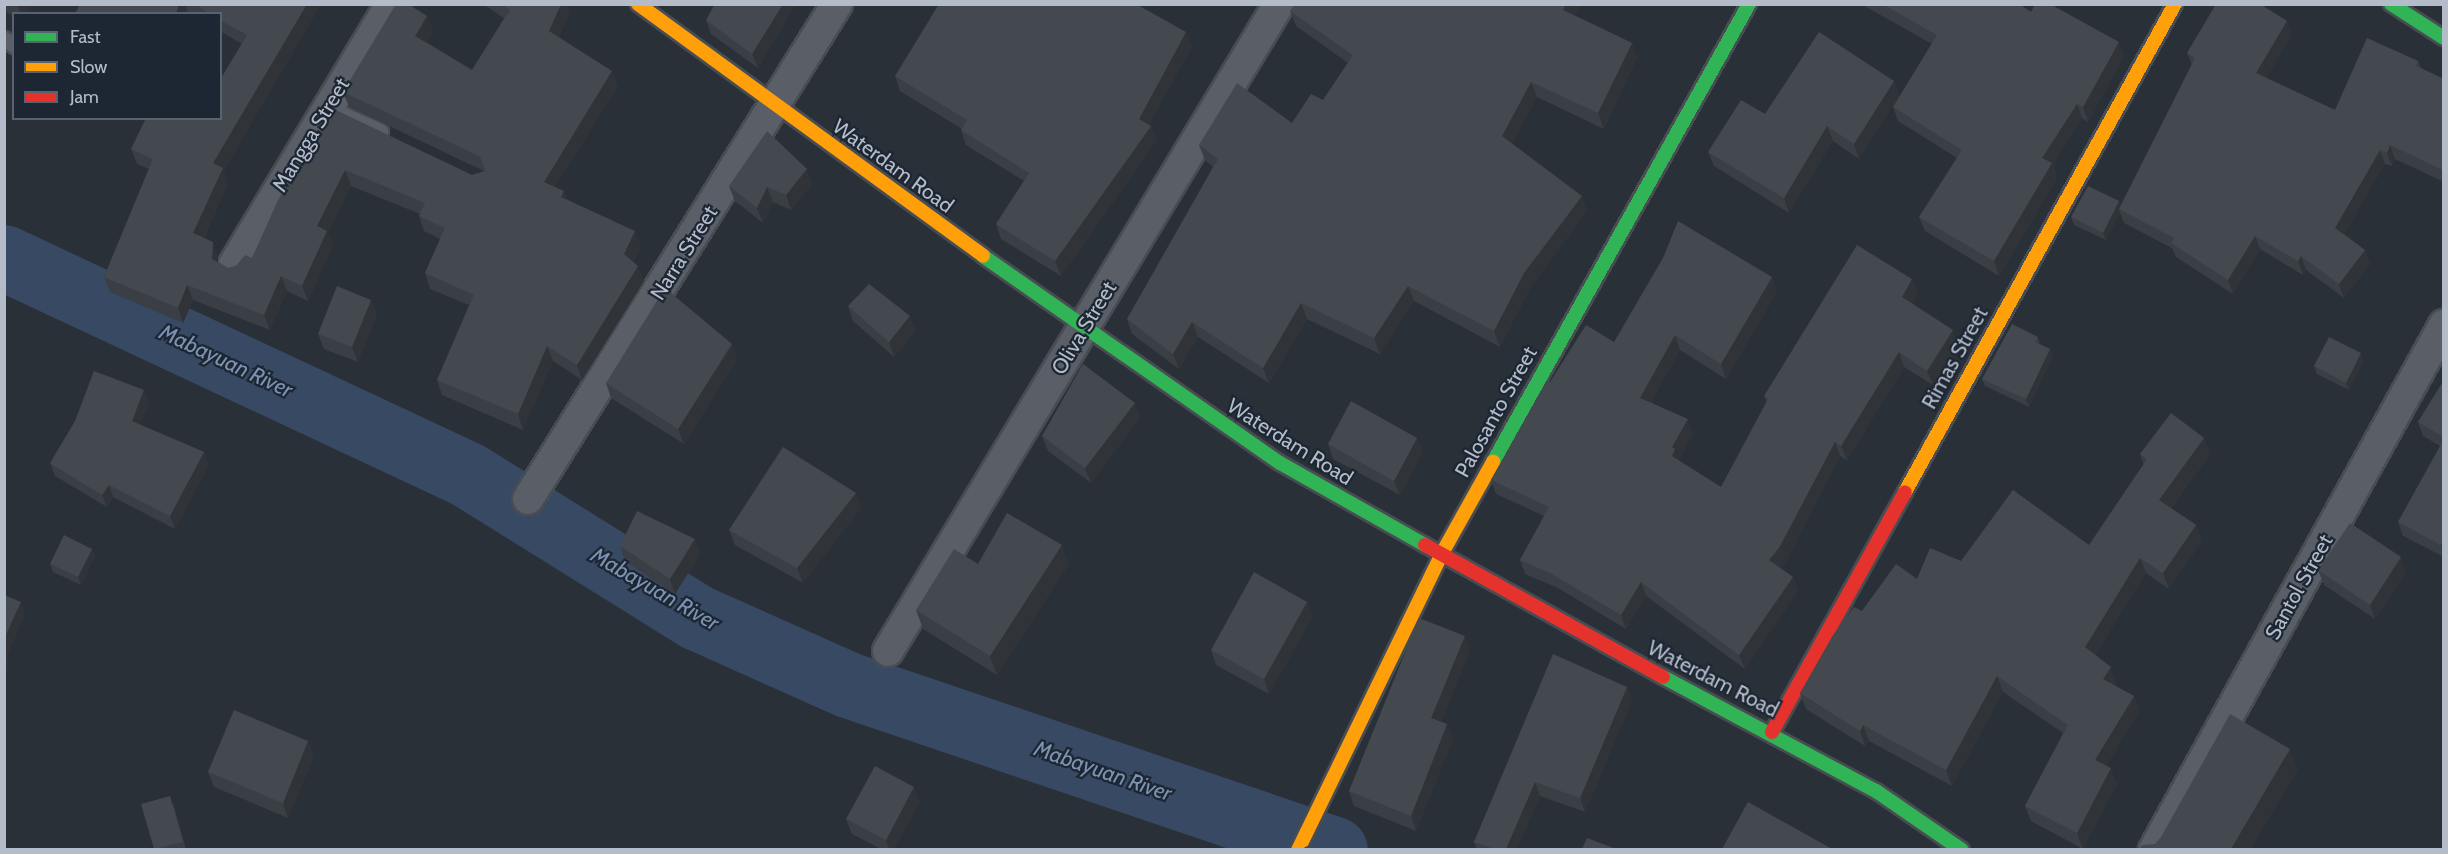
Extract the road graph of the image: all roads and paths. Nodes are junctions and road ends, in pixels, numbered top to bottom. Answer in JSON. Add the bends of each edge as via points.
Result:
{"nodes":[{"id":1,"x":391,"y":4,"type":"edge"},
{"id":2,"x":638,"y":4,"type":"edge"},
{"id":3,"x":837,"y":4,"type":"edge"},
{"id":4,"x":1279,"y":4,"type":"edge"},
{"id":5,"x":1749,"y":4,"type":"edge"},
{"id":6,"x":2175,"y":4,"type":"edge"},
{"id":7,"x":2391,"y":4,"type":"edge"},
{"id":8,"x":2444,"y":38,"type":"edge"},
{"id":9,"x":326,"y":107,"type":"junction"},
{"id":10,"x":775,"y":108,"type":"junction"},
{"id":11,"x":392,"y":137,"type":"edge"},
{"id":12,"x":233,"y":266,"type":"edge"},
{"id":13,"x":2444,"y":325,"type":"edge"},
{"id":14,"x":1083,"y":329,"type":"junction"},
{"id":15,"x":528,"y":499,"type":"dead end"},
{"id":16,"x":1441,"y":555,"type":"junction"},
{"id":17,"x":888,"y":651,"type":"dead end"},
{"id":18,"x":1772,"y":732,"type":"junction"},
{"id":19,"x":1298,"y":849,"type":"edge"},
{"id":20,"x":1962,"y":849,"type":"edge"},
{"id":21,"x":2154,"y":849,"type":"edge"}],
"edges":[{"from":1,"to":9,"type":"street","name":"Mangga Street"},
{"from":2,"to":10,"type":"street","name":"Waterdam Road"},
{"from":3,"to":10,"type":"street","name":"Narra Street"},
{"from":4,"to":14,"type":"street","name":"Oliva Street"},
{"from":5,"to":16,"type":"street","name":"Palosanto Street"},
{"from":6,"to":18,"type":"street","name":"Rimas Street"},
{"from":7,"to":8,"type":"street"},
{"from":9,"to":11,"type":"lane"},
{"from":9,"to":12,"type":"street","name":"Mangga Street"},
{"from":10,"to":14,"type":"street","name":"Waterdam Road"},
{"from":10,"to":15,"type":"street","name":"Narra Street"},
{"from":13,"to":21,"type":"street","name":"Santol Street"},
{"from":14,"to":16,"type":"street","name":"Waterdam Road","via":[[1280,463]]},
{"from":14,"to":17,"type":"street","name":"Oliva Street"},
{"from":16,"to":18,"type":"street","name":"Waterdam Road","via":[[1604,647]]},
{"from":16,"to":19,"type":"street","name":"Palosanto Street"},
{"from":18,"to":20,"type":"street","name":"Waterdam Road","via":[[1876,790]]}]}
